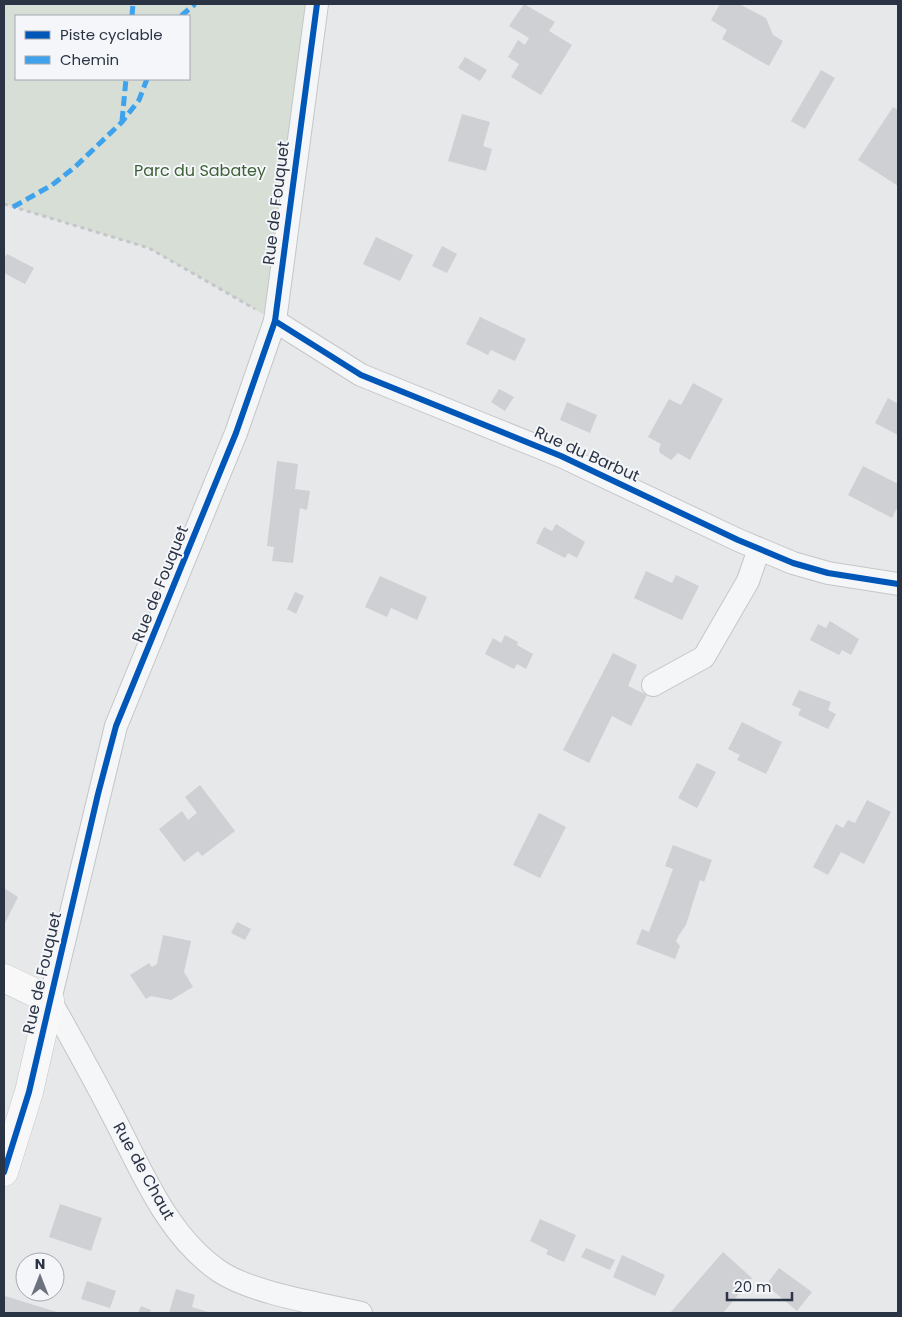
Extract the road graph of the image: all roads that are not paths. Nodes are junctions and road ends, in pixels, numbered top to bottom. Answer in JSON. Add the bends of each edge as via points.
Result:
{"nodes":[{"id":1,"x":317,"y":4,"type":"edge"},
{"id":2,"x":275,"y":321,"type":"junction"},
{"id":3,"x":759,"y":549,"type":"junction"},
{"id":4,"x":898,"y":584,"type":"edge"},
{"id":5,"x":653,"y":685,"type":"dead end"},
{"id":6,"x":4,"y":978,"type":"edge"},
{"id":7,"x":50,"y":1000,"type":"junction"},
{"id":8,"x":4,"y":1172,"type":"edge"},
{"id":9,"x":361,"y":1313,"type":"edge"}],
"edges":[{"from":1,"to":2,"type":"street","name":"Rue de Fouquet"},
{"from":2,"to":3,"type":"street","name":"Rue du Barbut","via":[[361,375],[561,456]]},
{"from":2,"to":7,"type":"street","name":"Rue de Fouquet","via":[[236,433],[116,726]]},
{"from":3,"to":4,"type":"street","name":"Rue du Barbut","via":[[828,573]]},
{"from":3,"to":5,"type":"street","via":[[748,581],[704,657]]},
{"from":6,"to":7,"type":"street"},
{"from":7,"to":8,"type":"street","name":"Rue de Fouquet","via":[[29,1092]]},
{"from":7,"to":9,"type":"street","name":"Rue de Chaut","via":[[165,1214],[191,1247],[220,1272],[262,1289]]}]}
